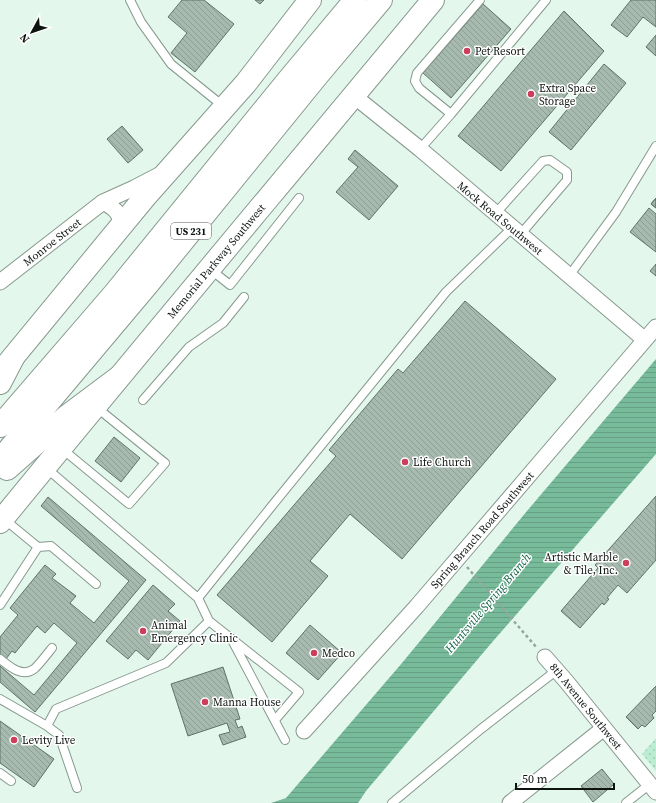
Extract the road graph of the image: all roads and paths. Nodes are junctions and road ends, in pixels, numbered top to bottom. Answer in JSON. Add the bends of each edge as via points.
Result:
{"nodes":[{"id":1,"x":130,"y":0,"type":"edge"},
{"id":2,"x":310,"y":0,"type":"edge"},
{"id":3,"x":355,"y":0,"type":"edge"},
{"id":4,"x":381,"y":0,"type":"edge"},
{"id":5,"x":433,"y":0,"type":"edge"},
{"id":6,"x":480,"y":0,"type":"edge"},
{"id":7,"x":546,"y":0,"type":"edge"},
{"id":8,"x":354,"y":96,"type":"junction"},
{"id":9,"x":224,"y":107,"type":"junction"},
{"id":10,"x":451,"y":114,"type":"junction"},
{"id":11,"x":656,"y":146,"type":"edge"},
{"id":12,"x":420,"y":149,"type":"junction"},
{"id":13,"x":169,"y":170,"type":"junction"},
{"id":14,"x":298,"y":198,"type":"dead end"},
{"id":15,"x":103,"y":202,"type":"junction"},
{"id":16,"x":495,"y":214,"type":"junction"},
{"id":17,"x":123,"y":224,"type":"junction"},
{"id":18,"x":516,"y":232,"type":"junction"},
{"id":19,"x":209,"y":269,"type":"junction"},
{"id":20,"x":569,"y":276,"type":"junction"},
{"id":21,"x":0,"y":282,"type":"edge"},
{"id":22,"x":244,"y":297,"type":"dead end"},
{"id":23,"x":656,"y":327,"type":"edge"},
{"id":24,"x":645,"y":340,"type":"junction"},
{"id":25,"x":6,"y":366,"type":"edge"},
{"id":26,"x":119,"y":377,"type":"junction"},
{"id":27,"x":0,"y":383,"type":"edge"},
{"id":28,"x":143,"y":400,"type":"dead end"},
{"id":29,"x":95,"y":406,"type":"junction"},
{"id":30,"x":0,"y":426,"type":"edge"},
{"id":31,"x":61,"y":448,"type":"junction"},
{"id":32,"x":0,"y":460,"type":"edge"},
{"id":33,"x":45,"y":467,"type":"junction"},
{"id":34,"x":0,"y":475,"type":"edge"},
{"id":35,"x":2,"y":520,"type":"edge"},
{"id":36,"x":38,"y":547,"type":"junction"},
{"id":37,"x":466,"y":565,"type":"dead end"},
{"id":38,"x":96,"y":584,"type":"dead end"},
{"id":39,"x":198,"y":598,"type":"junction"},
{"id":40,"x":0,"y":605,"type":"edge"},
{"id":41,"x":209,"y":621,"type":"junction"},
{"id":42,"x":232,"y":640,"type":"junction"},
{"id":43,"x":52,"y":648,"type":"dead end"},
{"id":44,"x":546,"y":658,"type":"joint"},
{"id":45,"x":0,"y":659,"type":"edge"},
{"id":46,"x":557,"y":670,"type":"junction"},
{"id":47,"x":0,"y":699,"type":"edge"},
{"id":48,"x":275,"y":720,"type":"junction"},
{"id":49,"x":47,"y":726,"type":"junction"},
{"id":50,"x":604,"y":728,"type":"junction"},
{"id":51,"x":304,"y":731,"type":"dead end"},
{"id":52,"x":285,"y":740,"type":"dead end"},
{"id":53,"x":0,"y":773,"type":"edge"},
{"id":54,"x":11,"y":781,"type":"dead end"},
{"id":55,"x":77,"y":788,"type":"dead end"},
{"id":56,"x":653,"y":788,"type":"edge"},
{"id":57,"x":392,"y":803,"type":"edge"},
{"id":58,"x":510,"y":803,"type":"edge"},
{"id":59,"x":626,"y":803,"type":"edge"}],
"edges":[{"from":1,"to":9,"type":"lane","via":[[141,22],[171,64]]},
{"from":2,"to":9,"type":"main road","via":[[246,83]]},
{"from":3,"to":30,"type":"main road","number":"US 231","via":[[114,294]]},
{"from":4,"to":32,"type":"main road","number":"US 231"},
{"from":5,"to":8,"type":"main road","name":"Memorial Parkway Southwest"},
{"from":6,"to":10,"type":"lane","via":[[417,73],[415,81],[419,88]]},
{"from":7,"to":10,"type":"lane"},
{"from":8,"to":12,"type":"street","name":"Mock Road Southwest"},
{"from":8,"to":19,"type":"main road","name":"Memorial Parkway Southwest"},
{"from":9,"to":13,"type":"main road"},
{"from":10,"to":12,"type":"lane"},
{"from":11,"to":20,"type":"lane","via":[[616,212]]},
{"from":12,"to":16,"type":"street","name":"Mock Road Southwest"},
{"from":13,"to":15,"type":"street","name":"Monroe Street"},
{"from":13,"to":17,"type":"main road"},
{"from":14,"to":19,"type":"lane","via":[[230,285]]},
{"from":15,"to":17,"type":"street","via":[[117,211]]},
{"from":15,"to":21,"type":"street","name":"Monroe Street"},
{"from":16,"to":18,"type":"street","name":"Mock Road Southwest"},
{"from":16,"to":18,"type":"lane","via":[[543,161],[550,160],[567,172],[567,180]]},
{"from":17,"to":25,"type":"main road"},
{"from":18,"to":20,"type":"street","name":"Mock Road Southwest"},
{"from":18,"to":39,"type":"lane","via":[[446,292]]},
{"from":19,"to":26,"type":"main road","name":"Memorial Parkway Southwest"},
{"from":20,"to":24,"type":"street","name":"Mock Road Southwest"},
{"from":22,"to":28,"type":"lane","via":[[222,322],[189,347]]},
{"from":23,"to":24,"type":"street","name":"Spring Branch Road Southwest"},
{"from":24,"to":51,"type":"street","name":"Spring Branch Road Southwest","via":[[417,606]]},
{"from":25,"to":27,"type":"main road"},
{"from":26,"to":29,"type":"main road","name":"Memorial Parkway Southwest"},
{"from":26,"to":34,"type":"main road","via":[[67,416]]},
{"from":29,"to":31,"type":"main road","name":"Memorial Parkway Southwest"},
{"from":29,"to":31,"type":"lane","via":[[165,463],[129,504]]},
{"from":31,"to":33,"type":"main road","name":"Memorial Parkway Southwest"},
{"from":33,"to":35,"type":"main road","name":"Memorial Parkway Southwest"},
{"from":33,"to":39,"type":"lane"},
{"from":35,"to":36,"type":"lane"},
{"from":36,"to":38,"type":"lane","via":[[51,546]]},
{"from":36,"to":40,"type":"lane"},
{"from":37,"to":44,"type":"path"},
{"from":39,"to":41,"type":"lane"},
{"from":41,"to":42,"type":"lane"},
{"from":41,"to":49,"type":"lane","via":[[166,663],[56,709]]},
{"from":42,"to":48,"type":"lane"},
{"from":42,"to":48,"type":"lane","via":[[299,692]]},
{"from":43,"to":45,"type":"lane","via":[[33,670],[22,673]]},
{"from":44,"to":46,"type":"street","name":"8th Avenue Southwest"},
{"from":46,"to":50,"type":"street","name":"8th Avenue Southwest"},
{"from":46,"to":57,"type":"lane"},
{"from":47,"to":49,"type":"lane"},
{"from":48,"to":52,"type":"lane"},
{"from":49,"to":55,"type":"lane","via":[[58,734]]},
{"from":50,"to":56,"type":"street","name":"8th Avenue Southwest"},
{"from":50,"to":58,"type":"street"},
{"from":53,"to":54,"type":"lane"},
{"from":56,"to":59,"type":"lane"}]}
